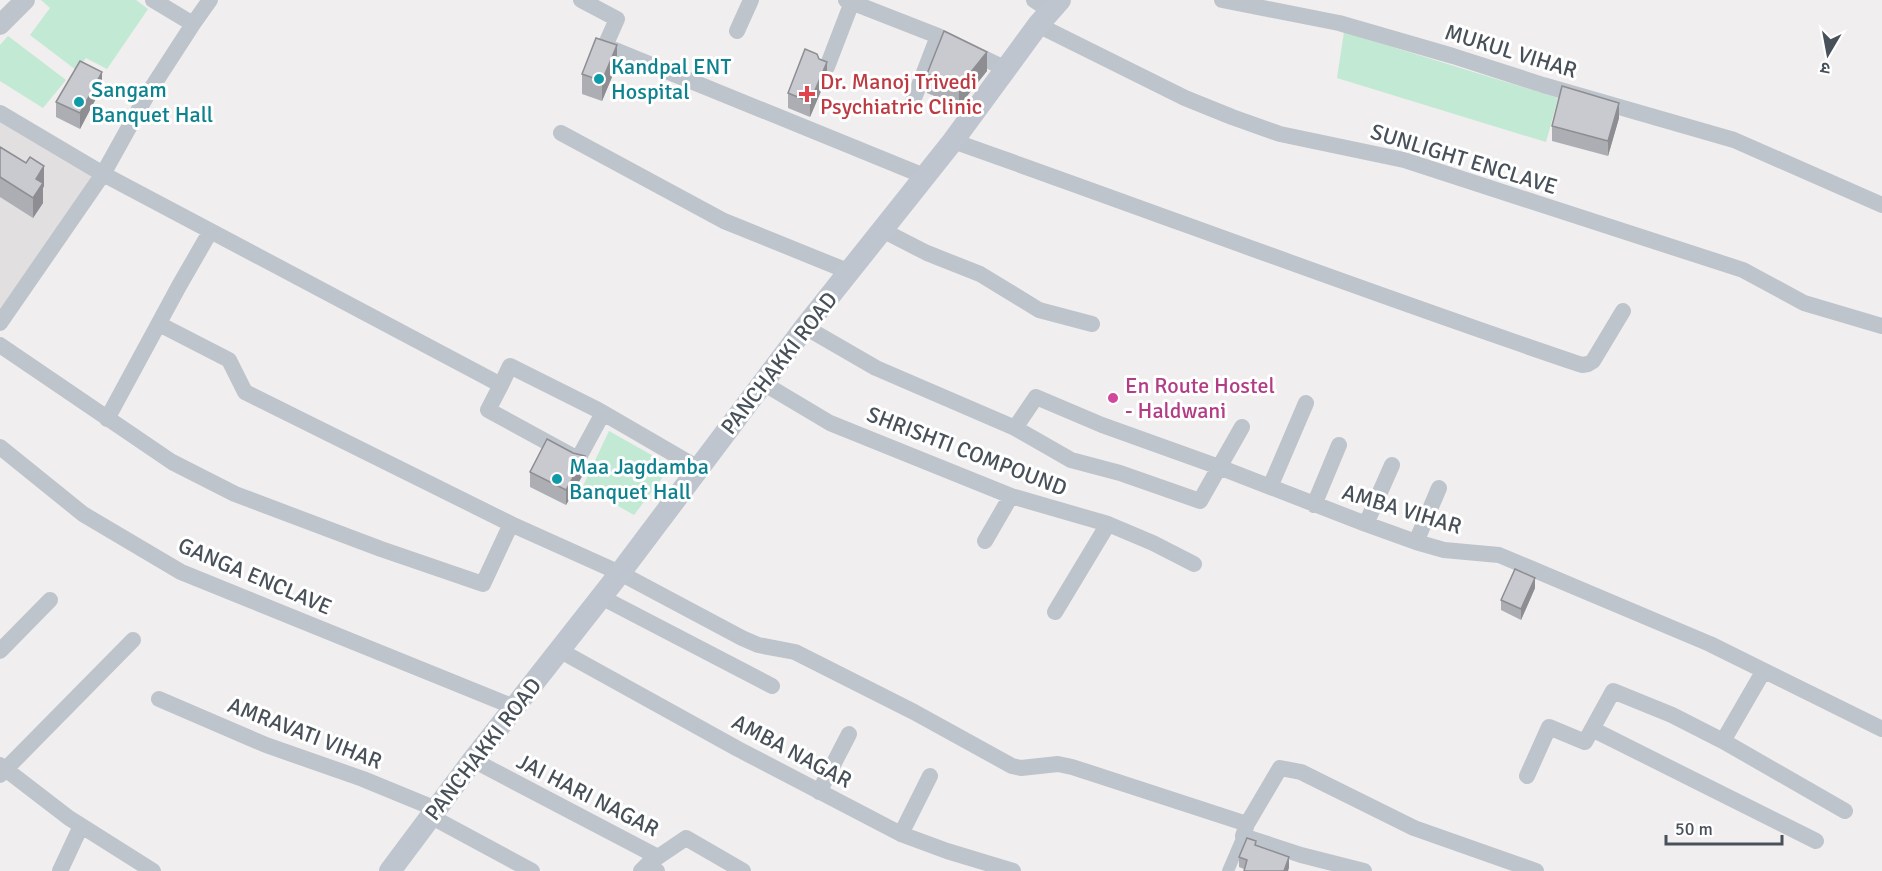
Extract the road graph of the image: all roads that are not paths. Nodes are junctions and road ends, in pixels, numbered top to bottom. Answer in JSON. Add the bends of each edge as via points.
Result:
{"nodes":[{"id":1,"x":25,"y":0,"type":"edge"},
{"id":2,"x":153,"y":0,"type":"edge"},
{"id":3,"x":210,"y":0,"type":"edge"},
{"id":4,"x":581,"y":0,"type":"edge"},
{"id":5,"x":751,"y":0,"type":"edge"},
{"id":6,"x":1221,"y":0,"type":"edge"},
{"id":7,"x":849,"y":1,"type":"edge"},
{"id":8,"x":1046,"y":9,"type":"edge"},
{"id":9,"x":193,"y":24,"type":"junction"},
{"id":10,"x":0,"y":25,"type":"edge"},
{"id":11,"x":737,"y":31,"type":"dead end"},
{"id":12,"x":938,"y":36,"type":"junction"},
{"id":13,"x":827,"y":67,"type":"edge"},
{"id":14,"x":1006,"y":69,"type":"junction"},
{"id":15,"x":913,"y":101,"type":"dead end"},
{"id":16,"x":0,"y":113,"type":"edge"},
{"id":17,"x":561,"y":133,"type":"dead end"},
{"id":18,"x":953,"y":141,"type":"junction"},
{"id":19,"x":103,"y":174,"type":"junction"},
{"id":20,"x":924,"y":176,"type":"junction"},
{"id":21,"x":1882,"y":205,"type":"edge"},
{"id":22,"x":882,"y":230,"type":"junction"},
{"id":23,"x":210,"y":232,"type":"junction"},
{"id":24,"x":850,"y":272,"type":"junction"},
{"id":25,"x":1623,"y":311,"type":"dead end"},
{"id":26,"x":0,"y":323,"type":"edge"},
{"id":27,"x":159,"y":324,"type":"junction"},
{"id":28,"x":1092,"y":324,"type":"dead end"},
{"id":29,"x":1882,"y":326,"type":"edge"},
{"id":30,"x":805,"y":327,"type":"junction"},
{"id":31,"x":0,"y":345,"type":"edge"},
{"id":32,"x":763,"y":382,"type":"junction"},
{"id":33,"x":501,"y":385,"type":"junction"},
{"id":34,"x":1306,"y":403,"type":"dead end"},
{"id":35,"x":603,"y":413,"type":"junction"},
{"id":36,"x":107,"y":419,"type":"junction"},
{"id":37,"x":1242,"y":427,"type":"dead end"},
{"id":38,"x":1015,"y":428,"type":"junction"},
{"id":39,"x":1339,"y":445,"type":"dead end"},
{"id":40,"x":0,"y":447,"type":"edge"},
{"id":41,"x":1392,"y":465,"type":"dead end"},
{"id":42,"x":1219,"y":467,"type":"junction"},
{"id":43,"x":698,"y":468,"type":"junction"},
{"id":44,"x":1270,"y":487,"type":"junction"},
{"id":45,"x":1439,"y":489,"type":"dead end"},
{"id":46,"x":1011,"y":496,"type":"junction"},
{"id":47,"x":1314,"y":505,"type":"junction"},
{"id":48,"x":511,"y":524,"type":"junction"},
{"id":49,"x":1108,"y":524,"type":"junction"},
{"id":50,"x":1366,"y":524,"type":"junction"},
{"id":51,"x":985,"y":541,"type":"dead end"},
{"id":52,"x":1416,"y":542,"type":"junction"},
{"id":53,"x":1194,"y":564,"type":"dead end"},
{"id":54,"x":620,"y":573,"type":"junction"},
{"id":55,"x":601,"y":597,"type":"junction"},
{"id":56,"x":50,"y":600,"type":"dead end"},
{"id":57,"x":1054,"y":612,"type":"dead end"},
{"id":58,"x":133,"y":640,"type":"dead end"},
{"id":59,"x":559,"y":650,"type":"junction"},
{"id":60,"x":0,"y":651,"type":"edge"},
{"id":61,"x":1763,"y":672,"type":"junction"},
{"id":62,"x":772,"y":686,"type":"dead end"},
{"id":63,"x":159,"y":699,"type":"dead end"},
{"id":64,"x":514,"y":707,"type":"junction"},
{"id":65,"x":1592,"y":729,"type":"junction"},
{"id":66,"x":1882,"y":729,"type":"edge"},
{"id":67,"x":849,"y":734,"type":"dead end"},
{"id":68,"x":1724,"y":741,"type":"junction"},
{"id":69,"x":473,"y":760,"type":"junction"},
{"id":70,"x":2,"y":770,"type":"edge"},
{"id":71,"x":930,"y":776,"type":"dead end"},
{"id":72,"x":1527,"y":776,"type":"dead end"},
{"id":73,"x":819,"y":792,"type":"junction"},
{"id":74,"x":1845,"y":811,"type":"dead end"},
{"id":75,"x":433,"y":812,"type":"junction"},
{"id":76,"x":81,"y":826,"type":"junction"},
{"id":77,"x":1245,"y":830,"type":"junction"},
{"id":78,"x":901,"y":834,"type":"junction"},
{"id":79,"x":1816,"y":841,"type":"dead end"},
{"id":80,"x":651,"y":866,"type":"edge"},
{"id":81,"x":60,"y":871,"type":"edge"},
{"id":82,"x":153,"y":871,"type":"edge"},
{"id":83,"x":390,"y":871,"type":"edge"},
{"id":84,"x":532,"y":871,"type":"edge"},
{"id":85,"x":743,"y":871,"type":"edge"},
{"id":86,"x":1013,"y":871,"type":"edge"},
{"id":87,"x":1228,"y":871,"type":"edge"},
{"id":88,"x":1364,"y":871,"type":"edge"},
{"id":89,"x":1536,"y":871,"type":"edge"}],
"edges":[{"from":1,"to":10,"type":"street"},
{"from":2,"to":9,"type":"street"},
{"from":3,"to":9,"type":"street"},
{"from":4,"to":20,"type":"street","via":[[617,19],[605,46]]},
{"from":5,"to":11,"type":"street"},
{"from":6,"to":21,"type":"street","name":"MUKUL VIHAR","via":[[1339,23],[1734,140]]},
{"from":7,"to":12,"type":"street"},
{"from":7,"to":13,"type":"street"},
{"from":8,"to":14,"type":"main road","name":"PANCHAKKI ROAD"},
{"from":8,"to":29,"type":"street","name":"SUNLIGHT ENCLAVE","via":[[1185,98],[1232,117],[1280,134],[1404,160],[1743,270],[1804,303]]},
{"from":9,"to":19,"type":"street"},
{"from":12,"to":14,"type":"street"},
{"from":12,"to":15,"type":"street"},
{"from":14,"to":18,"type":"main road","name":"PANCHAKKI ROAD"},
{"from":16,"to":19,"type":"street"},
{"from":17,"to":24,"type":"street","via":[[724,221]]},
{"from":18,"to":20,"type":"main road","name":"PANCHAKKI ROAD"},
{"from":18,"to":25,"type":"street","via":[[1582,365],[1593,361]]},
{"from":19,"to":23,"type":"street"},
{"from":19,"to":26,"type":"street"},
{"from":20,"to":22,"type":"main road","name":"PANCHAKKI ROAD"},
{"from":22,"to":24,"type":"main road","name":"PANCHAKKI ROAD"},
{"from":22,"to":28,"type":"street","via":[[980,274],[1039,310]]},
{"from":23,"to":27,"type":"street"},
{"from":23,"to":33,"type":"street"},
{"from":24,"to":30,"type":"main road","name":"PANCHAKKI ROAD"},
{"from":27,"to":36,"type":"street"},
{"from":27,"to":48,"type":"street","via":[[229,360],[245,392]]},
{"from":30,"to":32,"type":"main road","name":"PANCHAKKI ROAD"},
{"from":30,"to":38,"type":"street","via":[[876,368]]},
{"from":31,"to":36,"type":"street"},
{"from":32,"to":43,"type":"main road","name":"PANCHAKKI ROAD"},
{"from":32,"to":46,"type":"street","name":"SHRISHTI COMPOUND","via":[[830,423]]},
{"from":33,"to":35,"type":"street","via":[[510,366]]},
{"from":33,"to":35,"type":"street","via":[[488,410],[578,459]]},
{"from":34,"to":44,"type":"street"},
{"from":35,"to":43,"type":"street"},
{"from":36,"to":48,"type":"street","via":[[172,462],[235,494],[483,584]]},
{"from":37,"to":42,"type":"street"},
{"from":38,"to":42,"type":"street","name":"AMBA VIHAR","via":[[1036,397]]},
{"from":38,"to":42,"type":"street","via":[[1071,460],[1200,501]]},
{"from":39,"to":47,"type":"street"},
{"from":40,"to":64,"type":"street","name":"GANGA ENCLAVE","via":[[83,514],[182,572]]},
{"from":41,"to":50,"type":"street"},
{"from":42,"to":44,"type":"street","name":"AMBA VIHAR"},
{"from":43,"to":54,"type":"main road","name":"PANCHAKKI ROAD"},
{"from":44,"to":47,"type":"street","name":"AMBA VIHAR"},
{"from":45,"to":52,"type":"street"},
{"from":46,"to":49,"type":"street","name":"SHRISHTI COMPOUND"},
{"from":46,"to":51,"type":"street"},
{"from":47,"to":50,"type":"street","name":"AMBA VIHAR"},
{"from":48,"to":54,"type":"street"},
{"from":49,"to":53,"type":"street","name":"SHRISHTI COMPOUND"},
{"from":49,"to":57,"type":"street"},
{"from":50,"to":52,"type":"street","name":"AMBA VIHAR"},
{"from":52,"to":61,"type":"street","name":"AMBA VIHAR","via":[[1444,550],[1499,555],[1710,644]]},
{"from":54,"to":55,"type":"main road","name":"PANCHAKKI ROAD"},
{"from":54,"to":77,"type":"street","via":[[742,638],[795,652],[1012,766],[1072,767]]},
{"from":55,"to":59,"type":"main road","name":"PANCHAKKI ROAD"},
{"from":55,"to":62,"type":"street"},
{"from":56,"to":60,"type":"street"},
{"from":58,"to":70,"type":"street"},
{"from":59,"to":64,"type":"main road","name":"PANCHAKKI ROAD"},
{"from":59,"to":73,"type":"street","name":"AMBA NAGAR"},
{"from":61,"to":66,"type":"street","name":"AMBA VIHAR"},
{"from":61,"to":68,"type":"street"},
{"from":63,"to":75,"type":"street","name":"AMRAVATI VIHAR","via":[[266,745],[363,779]]},
{"from":64,"to":69,"type":"main road","name":"PANCHAKKI ROAD"},
{"from":65,"to":68,"type":"street","via":[[1613,691]]},
{"from":65,"to":72,"type":"street","via":[[1585,742],[1549,727]]},
{"from":65,"to":79,"type":"street"},
{"from":67,"to":73,"type":"street"},
{"from":68,"to":74,"type":"street"},
{"from":69,"to":75,"type":"main road","name":"PANCHAKKI ROAD"},
{"from":69,"to":80,"type":"street","name":"JAI HARI NAGAR"},
{"from":70,"to":76,"type":"street"},
{"from":71,"to":78,"type":"street"},
{"from":73,"to":78,"type":"street","name":"AMBA NAGAR"},
{"from":75,"to":83,"type":"main road","name":"PANCHAKKI ROAD"},
{"from":75,"to":84,"type":"street","name":"AMRAVATI VIHAR"},
{"from":76,"to":81,"type":"street"},
{"from":76,"to":82,"type":"street"},
{"from":77,"to":87,"type":"street"},
{"from":77,"to":88,"type":"street","via":[[1301,855]]},
{"from":77,"to":89,"type":"street","via":[[1280,768],[1301,772],[1414,828]]},
{"from":78,"to":86,"type":"street","name":"AMBA NAGAR"},
{"from":80,"to":85,"type":"street","name":"JAI HARI NAGAR","via":[[686,838]]}]}
